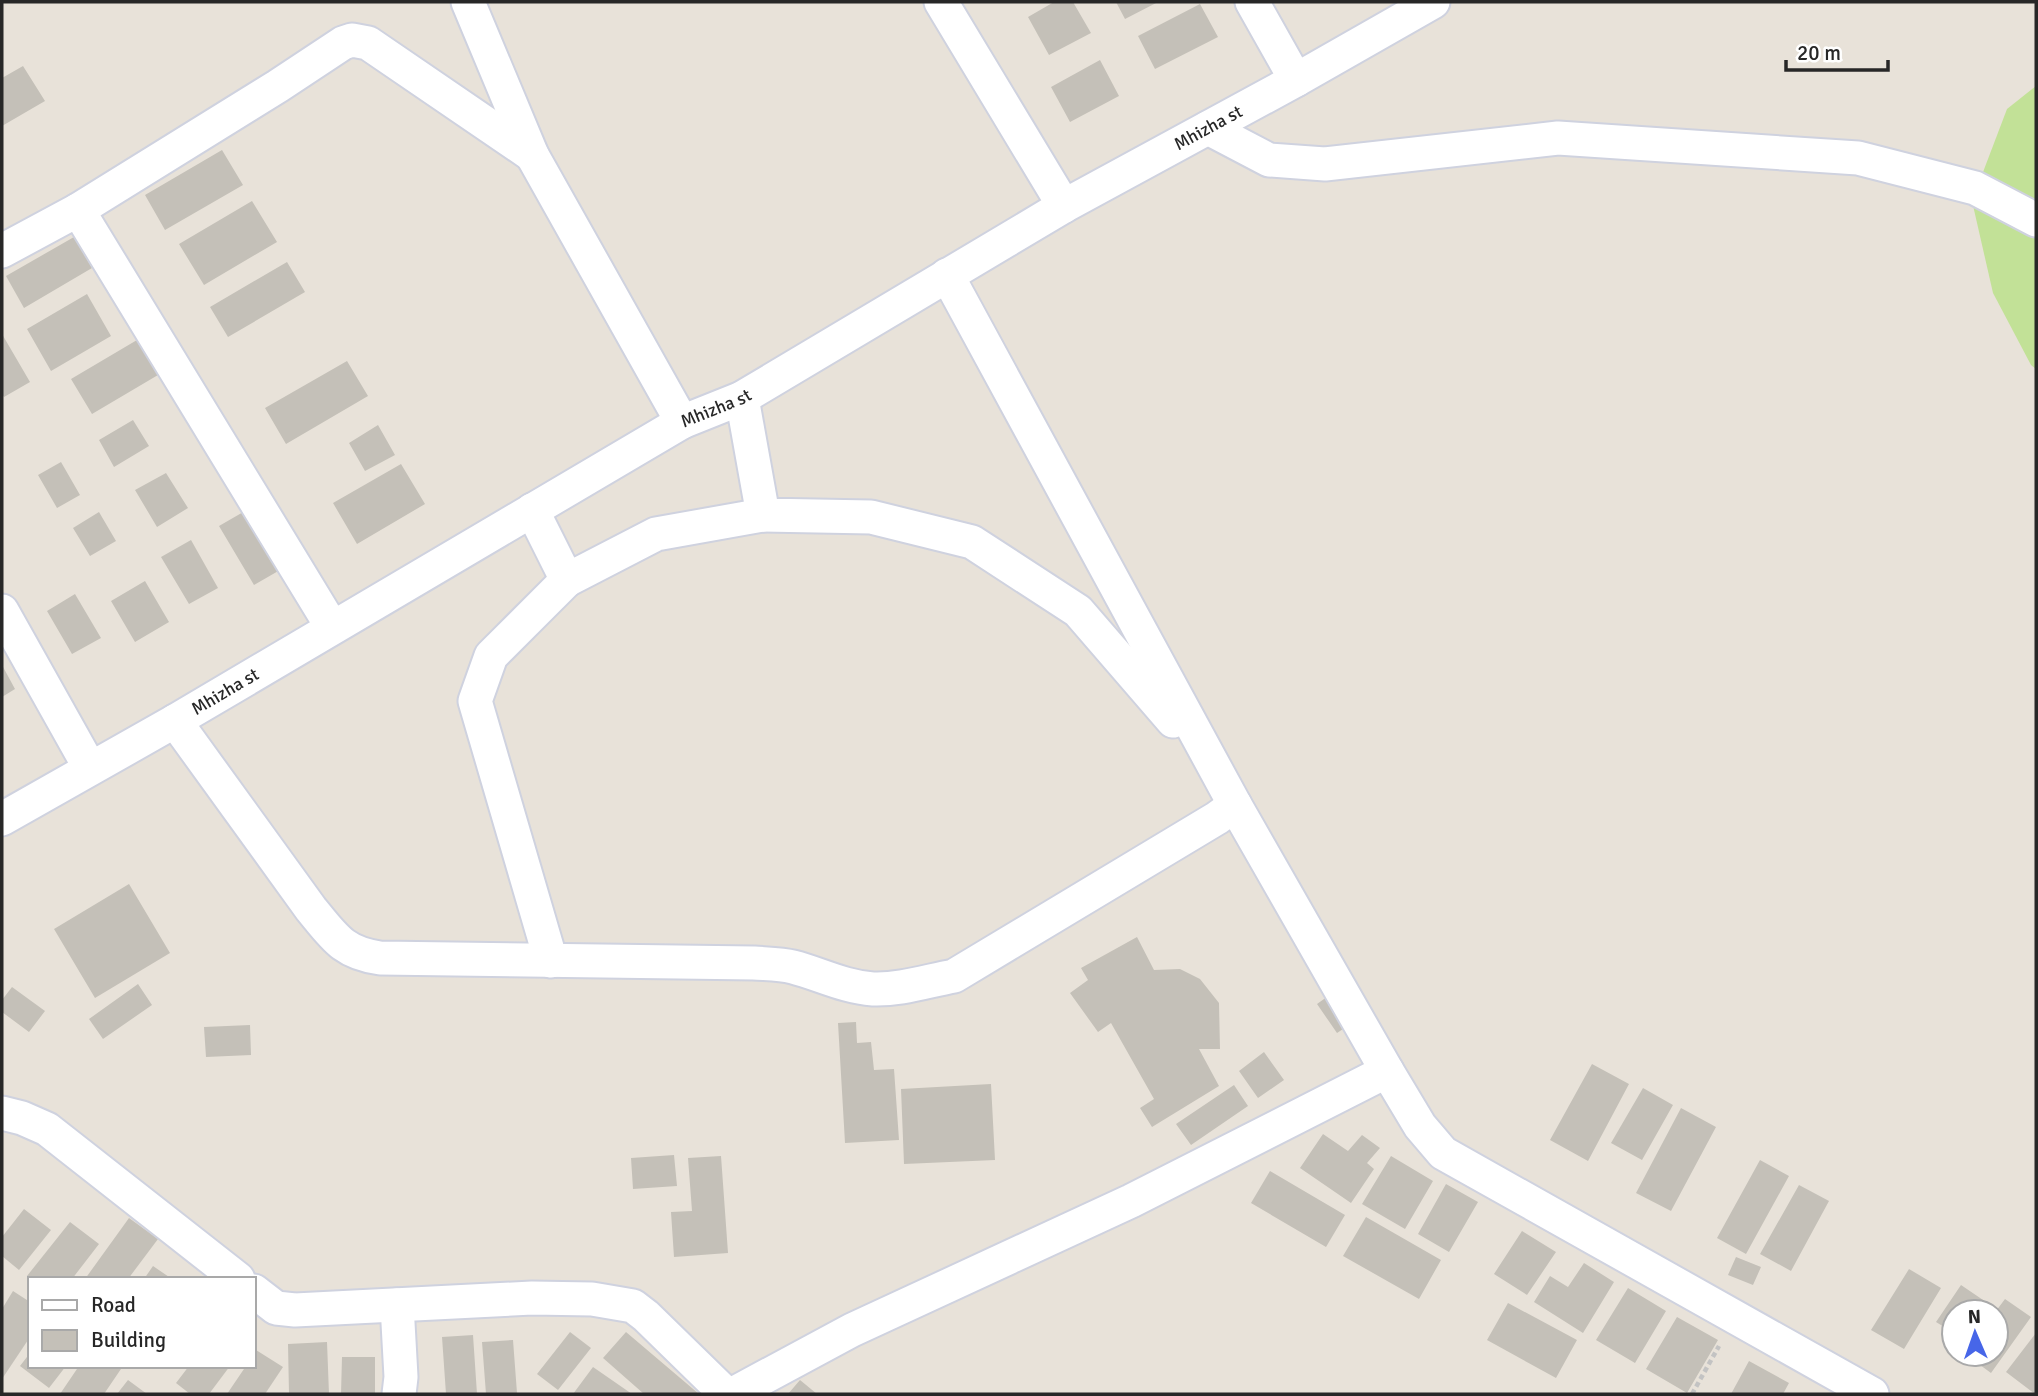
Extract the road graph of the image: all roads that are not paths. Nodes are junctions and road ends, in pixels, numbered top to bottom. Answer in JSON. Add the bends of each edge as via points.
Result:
{"nodes":[{"id":1,"x":468,"y":2,"type":"edge"},
{"id":2,"x":941,"y":2,"type":"edge"},
{"id":3,"x":1252,"y":2,"type":"edge"},
{"id":4,"x":1433,"y":2,"type":"edge"},
{"id":5,"x":1297,"y":80,"type":"junction"},
{"id":6,"x":1208,"y":128,"type":"junction"},
{"id":7,"x":532,"y":155,"type":"junction"},
{"id":8,"x":1064,"y":206,"type":"junction"},
{"id":9,"x":78,"y":210,"type":"junction"},
{"id":10,"x":2036,"y":220,"type":"edge"},
{"id":11,"x":2,"y":251,"type":"edge"},
{"id":12,"x":947,"y":275,"type":"junction"},
{"id":13,"x":742,"y":398,"type":"junction"},
{"id":14,"x":682,"y":422,"type":"junction"},
{"id":15,"x":531,"y":510,"type":"junction"},
{"id":16,"x":763,"y":515,"type":"junction"},
{"id":17,"x":567,"y":580,"type":"junction"},
{"id":18,"x":2,"y":611,"type":"edge"},
{"id":19,"x":332,"y":627,"type":"junction"},
{"id":20,"x":174,"y":721,"type":"junction"},
{"id":21,"x":90,"y":768,"type":"junction"},
{"id":22,"x":1217,"y":774,"type":"junction"},
{"id":23,"x":1235,"y":805,"type":"junction"},
{"id":24,"x":2,"y":819,"type":"edge"},
{"id":25,"x":551,"y":961,"type":"junction"},
{"id":26,"x":1387,"y":1071,"type":"junction"},
{"id":27,"x":2,"y":1113,"type":"edge"},
{"id":28,"x":235,"y":1277,"type":"edge"},
{"id":29,"x":256,"y":1293,"type":"edge"},
{"id":30,"x":397,"y":1305,"type":"junction"},
{"id":31,"x":399,"y":1394,"type":"edge"},
{"id":32,"x":726,"y":1394,"type":"edge"},
{"id":33,"x":733,"y":1394,"type":"edge"},
{"id":34,"x":1872,"y":1394,"type":"edge"}],
"edges":[{"from":1,"to":7,"type":"street"},
{"from":2,"to":8,"type":"street"},
{"from":3,"to":5,"type":"street"},
{"from":4,"to":5,"type":"street","name":"Mhizha st"},
{"from":5,"to":6,"type":"street","name":"Mhizha st"},
{"from":6,"to":8,"type":"street","name":"Mhizha st"},
{"from":6,"to":10,"type":"street","via":[[1269,160],[1325,164],[1558,138],[1858,158],[1975,188]]},
{"from":7,"to":9,"type":"street","via":[[368,44],[352,40]]},
{"from":7,"to":14,"type":"street"},
{"from":8,"to":12,"type":"street","name":"Mhizha st"},
{"from":9,"to":11,"type":"street"},
{"from":9,"to":19,"type":"street"},
{"from":12,"to":13,"type":"street","name":"Mhizha st"},
{"from":12,"to":22,"type":"street"},
{"from":13,"to":14,"type":"street","name":"Mhizha st"},
{"from":13,"to":16,"type":"street"},
{"from":14,"to":15,"type":"street","name":"Mhizha st"},
{"from":15,"to":17,"type":"street"},
{"from":15,"to":19,"type":"street","name":"Mhizha st"},
{"from":16,"to":17,"type":"street","via":[[656,534]]},
{"from":16,"to":22,"type":"street","via":[[871,517],[972,542],[1079,611]]},
{"from":17,"to":25,"type":"street","via":[[491,656],[475,701]]},
{"from":18,"to":21,"type":"street"},
{"from":19,"to":20,"type":"street","name":"Mhizha st"},
{"from":20,"to":21,"type":"street","name":"Mhizha st"},
{"from":20,"to":25,"type":"street","via":[[311,909],[351,950],[380,958]]},
{"from":21,"to":24,"type":"street","name":"Mhizha st"},
{"from":22,"to":23,"type":"street"},
{"from":23,"to":25,"type":"street","via":[[954,975],[909,986],[853,986],[779,965]]},
{"from":23,"to":26,"type":"street"},
{"from":26,"to":33,"type":"street","via":[[1131,1201],[852,1330]]},
{"from":26,"to":34,"type":"street","via":[[1420,1126],[1443,1153]]},
{"from":27,"to":28,"type":"street","via":[[47,1129]]},
{"from":29,"to":30,"type":"street","via":[[276,1308],[287,1310]]},
{"from":30,"to":31,"type":"street"},
{"from":30,"to":32,"type":"street","via":[[532,1298],[621,1303],[646,1315]]}]}
